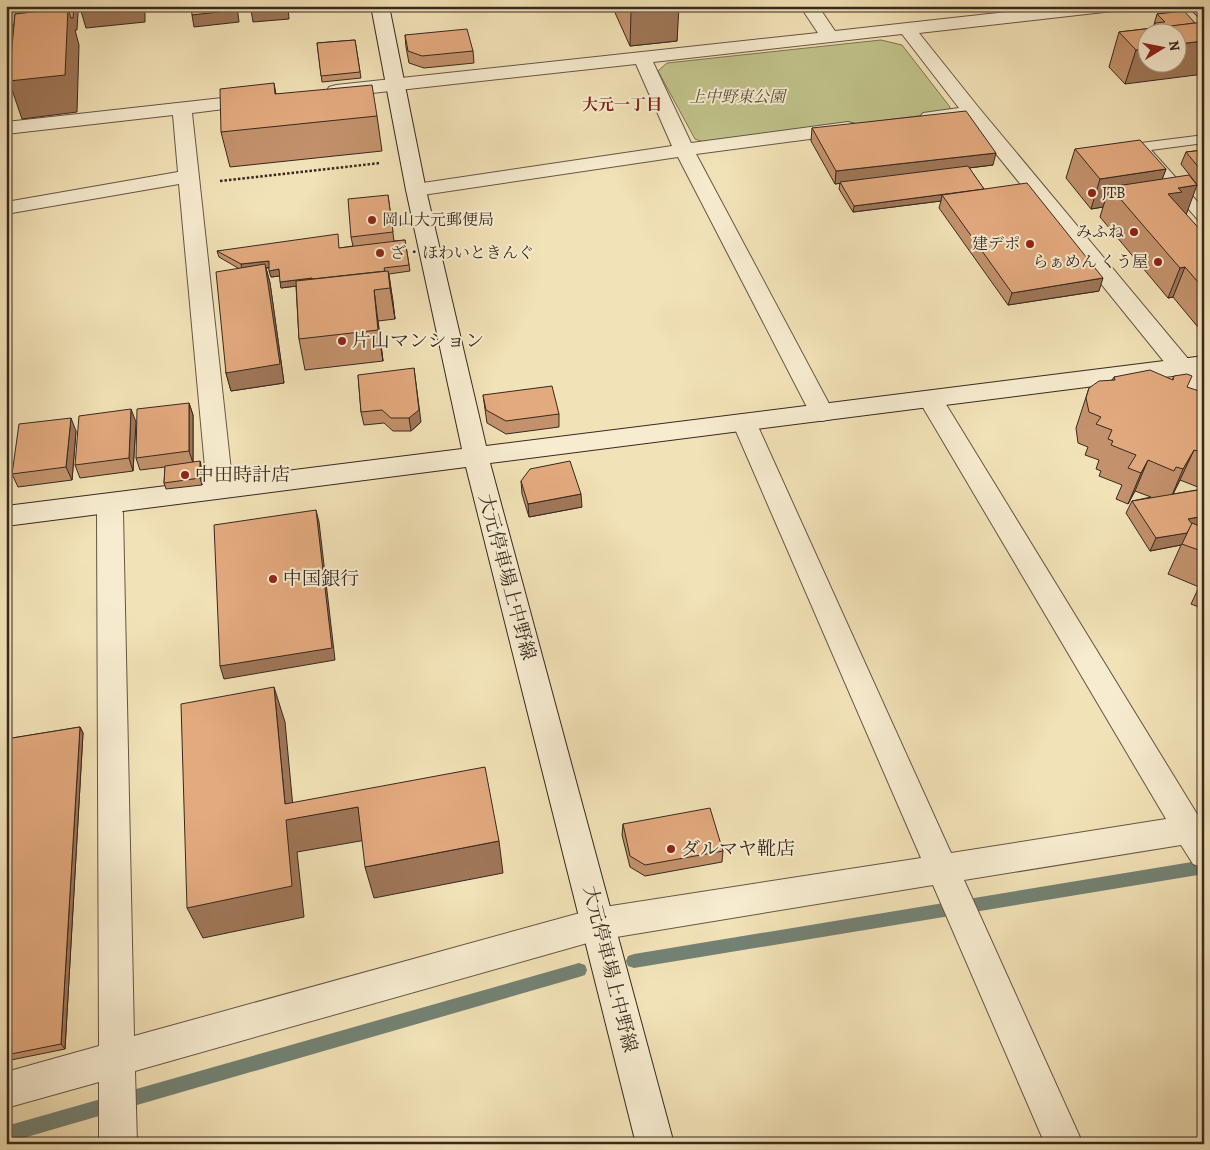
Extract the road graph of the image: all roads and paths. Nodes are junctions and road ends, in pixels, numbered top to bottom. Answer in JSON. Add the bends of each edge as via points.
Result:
{"nodes":[{"id":1,"x":380,"y":6,"type":"edge"},
{"id":2,"x":809,"y":6,"type":"edge"},
{"id":3,"x":1113,"y":6,"type":"edge"},
{"id":4,"x":1196,"y":6,"type":"edge"},
{"id":5,"x":1204,"y":12,"type":"edge"},
{"id":6,"x":908,"y":30,"type":"junction"},
{"id":7,"x":831,"y":38,"type":"junction"},
{"id":8,"x":642,"y":58,"type":"junction"},
{"id":9,"x":396,"y":85,"type":"junction"},
{"id":10,"x":318,"y":94,"type":"edge"},
{"id":11,"x":279,"y":98,"type":"edge"},
{"id":12,"x":182,"y":109,"type":"junction"},
{"id":13,"x":972,"y":112,"type":"junction"},
{"id":14,"x":912,"y":120,"type":"edge"},
{"id":15,"x":863,"y":126,"type":"edge"},
{"id":16,"x":6,"y":128,"type":"edge"},
{"id":17,"x":1204,"y":139,"type":"edge"},
{"id":18,"x":684,"y":150,"type":"junction"},
{"id":19,"x":410,"y":160,"type":"junction"},
{"id":20,"x":189,"y":180,"type":"junction"},
{"id":21,"x":416,"y":190,"type":"junction"},
{"id":22,"x":6,"y":208,"type":"edge"},
{"id":23,"x":1204,"y":218,"type":"edge"},
{"id":24,"x":1193,"y":365,"type":"edge"},
{"id":25,"x":1204,"y":394,"type":"edge"},
{"id":26,"x":930,"y":399,"type":"junction"},
{"id":27,"x":822,"y":413,"type":"junction"},
{"id":28,"x":744,"y":422,"type":"junction"},
{"id":29,"x":476,"y":457,"type":"junction"},
{"id":30,"x":220,"y":489,"type":"junction"},
{"id":31,"x":107,"y":504,"type":"junction"},
{"id":32,"x":6,"y":516,"type":"edge"},
{"id":33,"x":1200,"y":840,"type":"edge"},
{"id":34,"x":953,"y":894,"type":"junction"},
{"id":35,"x":598,"y":924,"type":"junction"},
{"id":36,"x":6,"y":1090,"type":"edge"},
{"id":37,"x":118,"y":1104,"type":"edge"},
{"id":38,"x":655,"y":1144,"type":"edge"},
{"id":39,"x":1064,"y":1144,"type":"edge"}],
"edges":[{"from":1,"to":9,"type":"street","name":"大元停車場上中野線"},
{"from":2,"to":7,"type":"street"},
{"from":3,"to":6,"type":"street"},
{"from":4,"to":5,"type":"street"},
{"from":6,"to":7,"type":"street"},
{"from":6,"to":13,"type":"street"},
{"from":7,"to":8,"type":"street"},
{"from":8,"to":9,"type":"street"},
{"from":8,"to":18,"type":"street"},
{"from":9,"to":10,"type":"street"},
{"from":9,"to":19,"type":"street","name":"大元停車場上中野線"},
{"from":11,"to":12,"type":"street"},
{"from":12,"to":16,"type":"street"},
{"from":12,"to":20,"type":"street"},
{"from":13,"to":14,"type":"street"},
{"from":13,"to":24,"type":"street"},
{"from":15,"to":18,"type":"street"},
{"from":17,"to":23,"type":"lane","via":[[1141,147]]},
{"from":18,"to":21,"type":"street"},
{"from":18,"to":27,"type":"street"},
{"from":19,"to":20,"type":"path"},
{"from":19,"to":21,"type":"street","name":"大元停車場上中野線"},
{"from":20,"to":22,"type":"street"},
{"from":20,"to":30,"type":"street"},
{"from":21,"to":29,"type":"street","name":"大元停車場上中野線"},
{"from":24,"to":25,"type":"street"},
{"from":24,"to":26,"type":"street"},
{"from":26,"to":27,"type":"street"},
{"from":26,"to":33,"type":"street"},
{"from":27,"to":28,"type":"street"},
{"from":28,"to":29,"type":"street"},
{"from":28,"to":34,"type":"street"},
{"from":29,"to":30,"type":"street"},
{"from":29,"to":35,"type":"street","name":"大元停車場上中野線"},
{"from":30,"to":31,"type":"street"},
{"from":31,"to":32,"type":"street"},
{"from":31,"to":37,"type":"street","via":[[110,513]]},
{"from":33,"to":34,"type":"street"},
{"from":34,"to":35,"type":"street"},
{"from":34,"to":39,"type":"street"},
{"from":35,"to":37,"type":"street"},
{"from":35,"to":38,"type":"street","name":"大元停車場上中野線"},
{"from":36,"to":37,"type":"street"}]}
